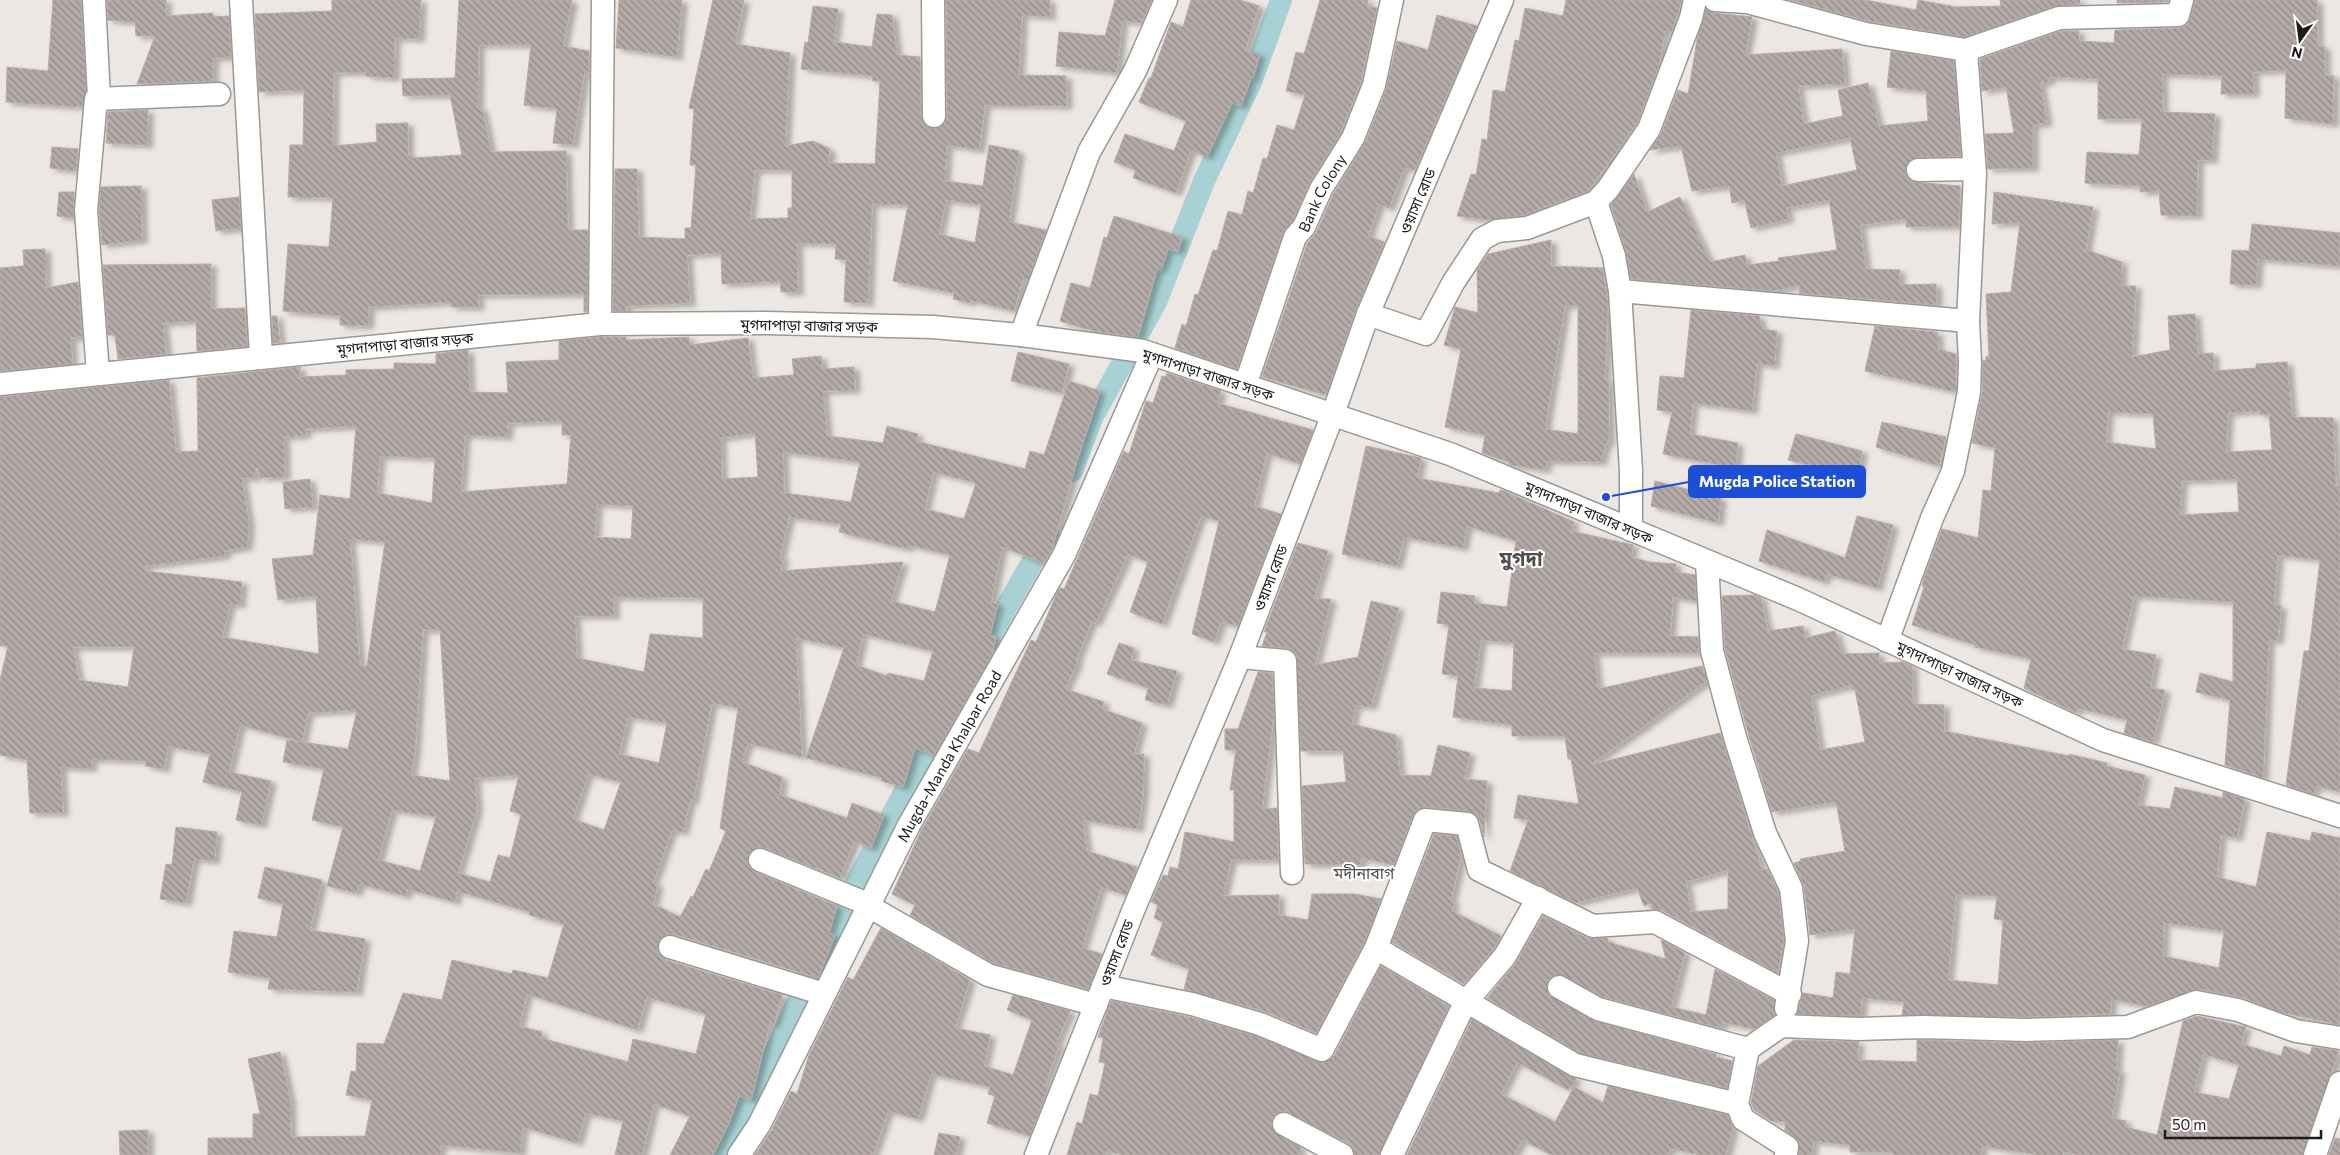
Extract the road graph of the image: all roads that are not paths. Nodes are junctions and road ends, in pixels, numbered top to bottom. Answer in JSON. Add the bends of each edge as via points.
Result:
{"nodes":[{"id":1,"x":94,"y":0,"type":"edge"},
{"id":2,"x":241,"y":0,"type":"edge"},
{"id":3,"x":603,"y":0,"type":"edge"},
{"id":4,"x":933,"y":0,"type":"edge"},
{"id":5,"x":1166,"y":0,"type":"edge"},
{"id":6,"x":1392,"y":0,"type":"edge"},
{"id":7,"x":1502,"y":0,"type":"edge"},
{"id":8,"x":1695,"y":0,"type":"edge"},
{"id":9,"x":1715,"y":0,"type":"edge"},
{"id":10,"x":2182,"y":0,"type":"edge"},
{"id":11,"x":1966,"y":50,"type":"junction"},
{"id":12,"x":219,"y":94,"type":"dead end"},
{"id":13,"x":100,"y":98,"type":"junction"},
{"id":14,"x":934,"y":116,"type":"dead end"},
{"id":15,"x":1974,"y":169,"type":"junction"},
{"id":16,"x":1918,"y":170,"type":"dead end"},
{"id":17,"x":1596,"y":202,"type":"junction"},
{"id":18,"x":1620,"y":291,"type":"junction"},
{"id":19,"x":1368,"y":314,"type":"junction"},
{"id":20,"x":1968,"y":321,"type":"junction"},
{"id":21,"x":600,"y":324,"type":"junction"},
{"id":22,"x":1021,"y":335,"type":"junction"},
{"id":23,"x":1148,"y":353,"type":"junction"},
{"id":24,"x":262,"y":356,"type":"junction"},
{"id":25,"x":98,"y":374,"type":"junction"},
{"id":26,"x":0,"y":384,"type":"edge"},
{"id":27,"x":1246,"y":386,"type":"junction"},
{"id":28,"x":1333,"y":414,"type":"junction"},
{"id":29,"x":1632,"y":530,"type":"junction"},
{"id":30,"x":1707,"y":562,"type":"junction"},
{"id":31,"x":1887,"y":641,"type":"junction"},
{"id":32,"x":1240,"y":657,"type":"junction"},
{"id":33,"x":2340,"y":816,"type":"edge"},
{"id":34,"x":760,"y":860,"type":"dead end"},
{"id":35,"x":1292,"y":873,"type":"dead end"},
{"id":36,"x":1538,"y":898,"type":"junction"},
{"id":37,"x":856,"y":900,"type":"junction"},
{"id":38,"x":670,"y":947,"type":"dead end"},
{"id":39,"x":1376,"y":948,"type":"junction"},
{"id":40,"x":1559,"y":987,"type":"dead end"},
{"id":41,"x":812,"y":990,"type":"junction"},
{"id":42,"x":1790,"y":994,"type":"junction"},
{"id":43,"x":1100,"y":996,"type":"junction"},
{"id":44,"x":1465,"y":1003,"type":"junction"},
{"id":45,"x":1781,"y":1026,"type":"junction"},
{"id":46,"x":2340,"y":1038,"type":"edge"},
{"id":47,"x":1748,"y":1049,"type":"junction"},
{"id":48,"x":2340,"y":1082,"type":"edge"},
{"id":49,"x":1737,"y":1104,"type":"junction"},
{"id":50,"x":1284,"y":1124,"type":"dead end"},
{"id":51,"x":740,"y":1155,"type":"edge"},
{"id":52,"x":1036,"y":1155,"type":"edge"},
{"id":53,"x":1342,"y":1155,"type":"edge"},
{"id":54,"x":1392,"y":1155,"type":"edge"},
{"id":55,"x":1786,"y":1155,"type":"edge"},
{"id":56,"x":2315,"y":1155,"type":"edge"}],
"edges":[{"from":1,"to":13,"type":"street"},
{"from":2,"to":24,"type":"street"},
{"from":3,"to":21,"type":"street"},
{"from":4,"to":14,"type":"street"},
{"from":5,"to":22,"type":"street","via":[[1136,71],[1089,152]]},
{"from":6,"to":27,"type":"street","name":"Bank Colony","via":[[1374,86],[1353,138],[1304,227],[1295,237]]},
{"from":7,"to":19,"type":"street","name":"ওয়াসা রোড"},
{"from":8,"to":17,"type":"street","via":[[1649,129]]},
{"from":9,"to":11,"type":"street","via":[[1747,2],[1866,34]]},
{"from":10,"to":11,"type":"street","via":[[2178,15],[2059,18]]},
{"from":11,"to":15,"type":"street"},
{"from":12,"to":13,"type":"street"},
{"from":13,"to":25,"type":"street","via":[[96,99],[86,210]]},
{"from":15,"to":16,"type":"street"},
{"from":15,"to":20,"type":"street"},
{"from":17,"to":18,"type":"street","via":[[1614,256]]},
{"from":17,"to":19,"type":"street","via":[[1527,228],[1497,231],[1482,239],[1453,283],[1426,334]]},
{"from":18,"to":20,"type":"street"},
{"from":18,"to":29,"type":"street"},
{"from":19,"to":28,"type":"street","name":"ওয়াসা রোড"},
{"from":20,"to":31,"type":"street","via":[[1969,392],[1953,471],[1932,518]]},
{"from":21,"to":22,"type":"street","name":"মুগদাপাড়া বাজার সড়ক","via":[[767,323],[933,327]]},
{"from":21,"to":24,"type":"street","name":"মুগদাপাড়া বাজার সড়ক"},
{"from":22,"to":23,"type":"street","name":"মুগদাপাড়া বাজার সড়ক"},
{"from":23,"to":27,"type":"street","name":"মুগদাপাড়া বাজার সড়ক"},
{"from":23,"to":37,"type":"street","name":"Mugda-Manda Khalpar Road","via":[[1064,555],[909,825]]},
{"from":24,"to":25,"type":"street","name":"মুগদাপাড়া বাজার সড়ক"},
{"from":25,"to":26,"type":"street","name":"মুগদাপাড়া বাজার সড়ক"},
{"from":27,"to":28,"type":"street","name":"মুগদাপাড়া বাজার সড়ক"},
{"from":28,"to":29,"type":"street","name":"মুগদাপাড়া বাজার সড়ক","via":[[1450,454]]},
{"from":28,"to":32,"type":"street","name":"ওয়াসা রোড"},
{"from":29,"to":30,"type":"street","name":"মুগদাপাড়া বাজার সড়ক"},
{"from":30,"to":31,"type":"street","name":"মুগদাপাড়া বাজার সড়ক","via":[[1798,599]]},
{"from":30,"to":42,"type":"street","via":[[1712,651],[1765,833],[1791,888],[1797,941]]},
{"from":31,"to":33,"type":"street","name":"মুগদাপাড়া বাজার সড়ক","via":[[2103,740]]},
{"from":32,"to":35,"type":"street","via":[[1285,661]]},
{"from":32,"to":43,"type":"street","name":"ওয়াসা রোড"},
{"from":34,"to":37,"type":"street"},
{"from":36,"to":39,"type":"street","via":[[1479,870],[1467,824],[1426,820]]},
{"from":36,"to":42,"type":"street","via":[[1593,926],[1655,922]]},
{"from":36,"to":44,"type":"street","via":[[1505,956]]},
{"from":37,"to":41,"type":"street","name":"Mugda-Manda Khalpar Road"},
{"from":37,"to":43,"type":"street","via":[[988,975]]},
{"from":38,"to":41,"type":"street"},
{"from":39,"to":43,"type":"street","via":[[1322,1050],[1260,1024],[1192,1004]]},
{"from":39,"to":44,"type":"street"},
{"from":40,"to":47,"type":"street","via":[[1598,1010]]},
{"from":41,"to":51,"type":"street","name":"Mugda-Manda Khalpar Road","via":[[759,1125]]},
{"from":42,"to":45,"type":"street"},
{"from":43,"to":52,"type":"street","name":"ওয়াসা রোড"},
{"from":44,"to":49,"type":"street","via":[[1575,1065]]},
{"from":44,"to":54,"type":"street"},
{"from":45,"to":46,"type":"street","via":[[2027,1030],[2128,1027],[2196,1002],[2238,1010],[2296,1031]]},
{"from":45,"to":47,"type":"street"},
{"from":47,"to":49,"type":"street"},
{"from":48,"to":56,"type":"street"},
{"from":49,"to":55,"type":"street","via":[[1743,1119],[1787,1148]]},
{"from":50,"to":53,"type":"street"}]}
